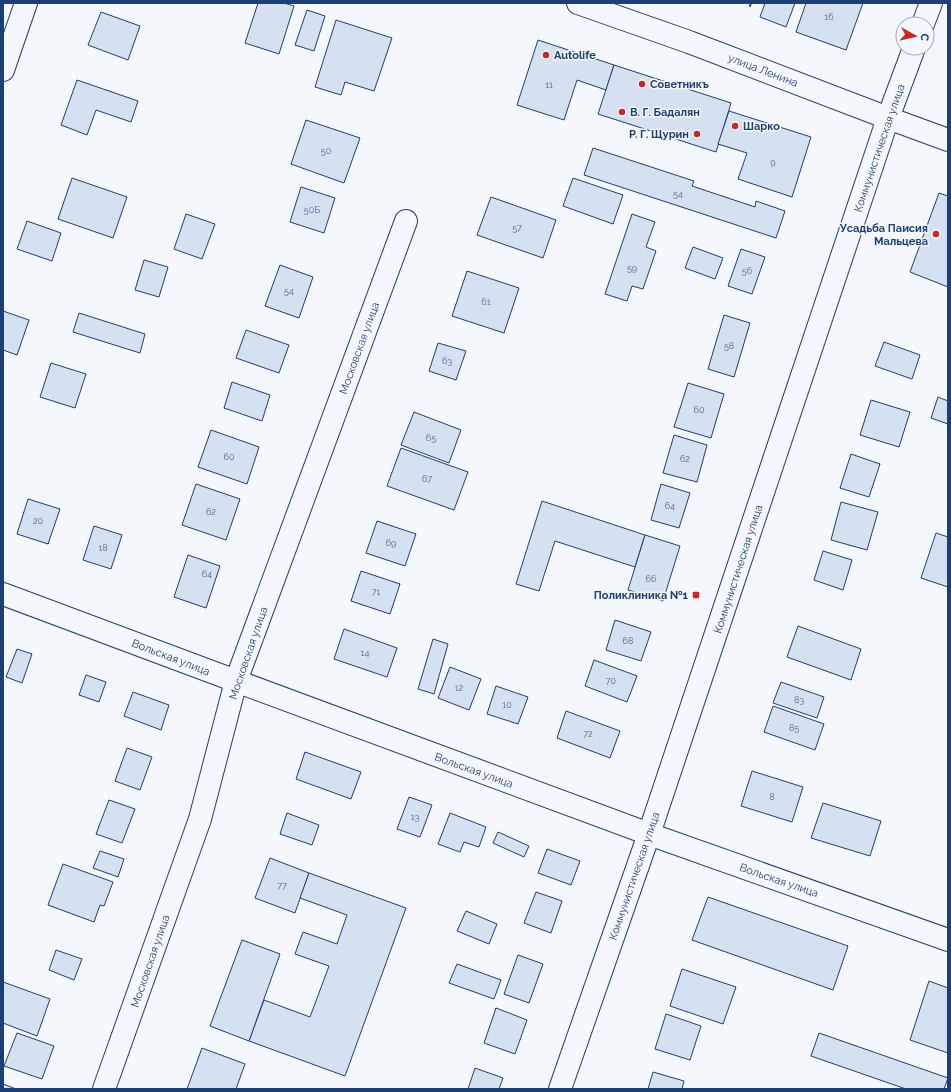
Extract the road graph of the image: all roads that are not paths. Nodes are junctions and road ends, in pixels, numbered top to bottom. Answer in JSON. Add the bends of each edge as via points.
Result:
{"nodes":[{"id":1,"x":26,"y":3,"type":"edge"},
{"id":2,"x":578,"y":3,"type":"edge"},
{"id":3,"x":931,"y":3,"type":"edge"},
{"id":4,"x":926,"y":16,"type":"edge"},
{"id":5,"x":911,"y":56,"type":"edge"},
{"id":6,"x":3,"y":70,"type":"edge"},
{"id":7,"x":888,"y":118,"type":"junction"},
{"id":8,"x":948,"y":140,"type":"edge"},
{"id":9,"x":406,"y":221,"type":"dead end"},
{"id":10,"x":3,"y":594,"type":"edge"},
{"id":11,"x":236,"y":682,"type":"junction"},
{"id":12,"x":649,"y":834,"type":"junction"},
{"id":13,"x":948,"y":940,"type":"edge"},
{"id":14,"x":104,"y":1089,"type":"edge"},
{"id":15,"x":560,"y":1089,"type":"edge"}],
"edges":[{"from":1,"to":6,"type":"main road"},
{"from":2,"to":7,"type":"main road","name":"улица Ленина","via":[[690,42]]},
{"from":3,"to":4,"type":"main road"},
{"from":5,"to":7,"type":"main road","name":"Коммунистическая улица"},
{"from":7,"to":8,"type":"main road","name":"улица Ленина"},
{"from":7,"to":12,"type":"main road","name":"Коммунистическая улица"},
{"from":9,"to":11,"type":"main road","name":"Московская улица"},
{"from":10,"to":11,"type":"main road","name":"Вольская улица"},
{"from":11,"to":12,"type":"main road","name":"Вольская улица"},
{"from":11,"to":14,"type":"main road","name":"Московская улица","via":[[200,819]]},
{"from":12,"to":13,"type":"main road","name":"Вольская улица"},
{"from":12,"to":15,"type":"main road","name":"Коммунистическая улица"}]}
